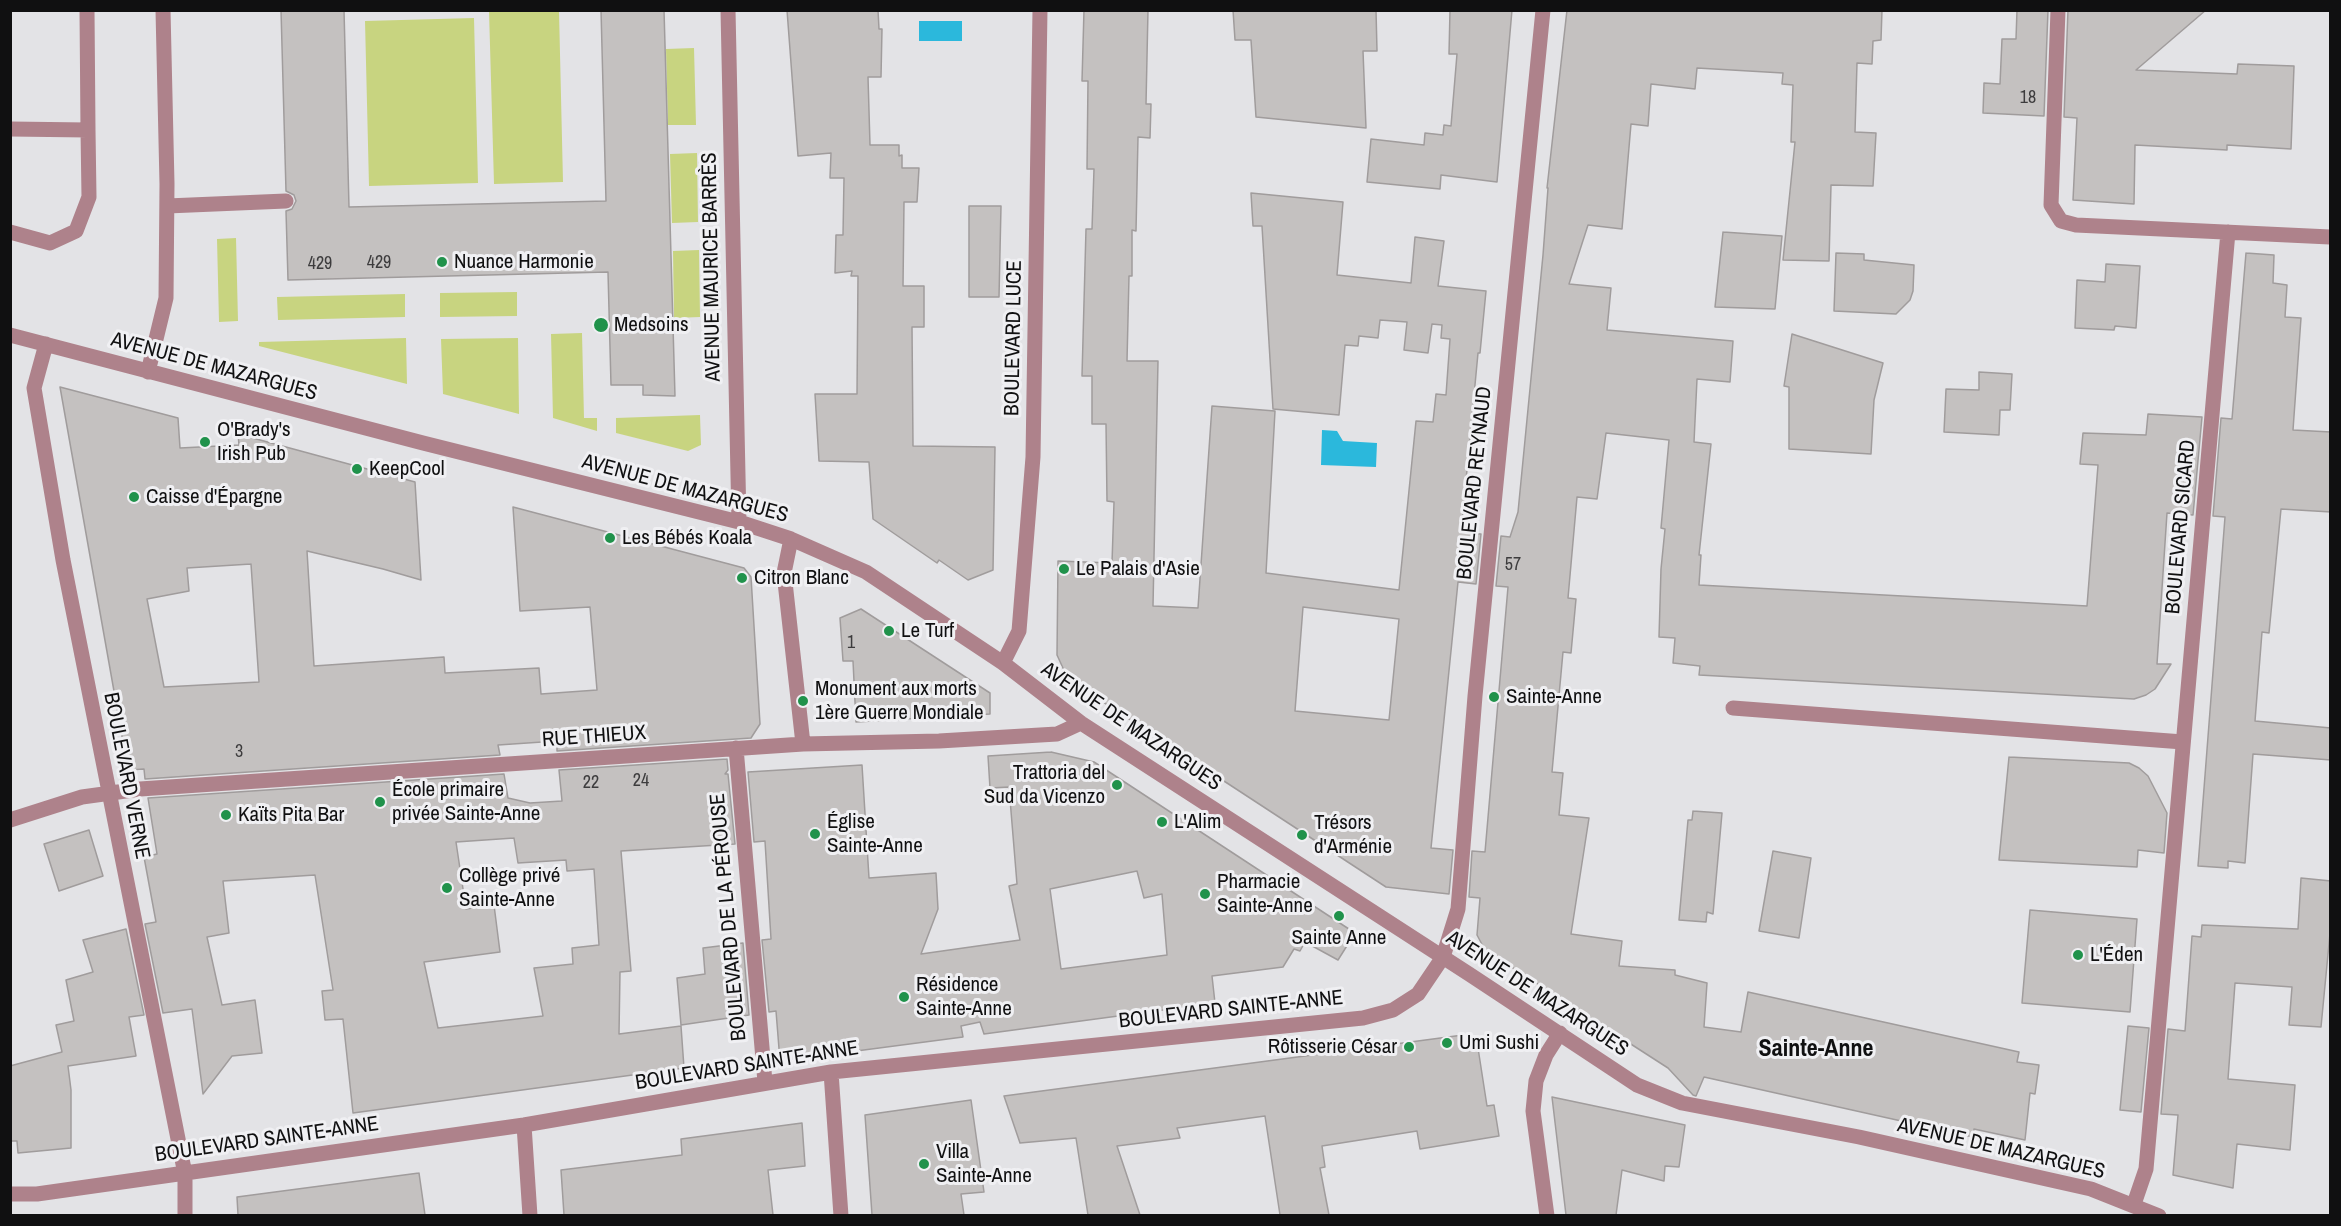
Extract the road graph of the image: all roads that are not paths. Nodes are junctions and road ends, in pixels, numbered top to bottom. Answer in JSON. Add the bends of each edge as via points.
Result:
{"nodes":[{"id":1,"x":87,"y":10,"type":"edge"},
{"id":2,"x":163,"y":10,"type":"edge"},
{"id":3,"x":728,"y":10,"type":"edge"},
{"id":4,"x":1040,"y":10,"type":"edge"},
{"id":5,"x":1543,"y":10,"type":"edge"},
{"id":6,"x":2058,"y":10,"type":"edge"},
{"id":7,"x":10,"y":129,"type":"edge"},
{"id":8,"x":88,"y":130,"type":"junction"},
{"id":9,"x":286,"y":201,"type":"dead end"},
{"id":10,"x":167,"y":206,"type":"junction"},
{"id":11,"x":10,"y":232,"type":"edge"},
{"id":12,"x":2228,"y":232,"type":"junction"},
{"id":13,"x":2331,"y":237,"type":"edge"},
{"id":14,"x":10,"y":335,"type":"edge"},
{"id":15,"x":46,"y":344,"type":"junction"},
{"id":16,"x":148,"y":372,"type":"junction"},
{"id":17,"x":739,"y":522,"type":"junction"},
{"id":18,"x":791,"y":539,"type":"junction"},
{"id":19,"x":1003,"y":663,"type":"junction"},
{"id":20,"x":1733,"y":708,"type":"dead end"},
{"id":21,"x":1081,"y":723,"type":"junction"},
{"id":22,"x":2183,"y":742,"type":"junction"},
{"id":23,"x":802,"y":744,"type":"junction"},
{"id":24,"x":736,"y":748,"type":"junction"},
{"id":25,"x":108,"y":793,"type":"junction"},
{"id":26,"x":10,"y":820,"type":"edge"},
{"id":27,"x":1443,"y":957,"type":"junction"},
{"id":28,"x":1560,"y":1033,"type":"junction"},
{"id":29,"x":831,"y":1072,"type":"junction"},
{"id":30,"x":765,"y":1082,"type":"junction"},
{"id":31,"x":524,"y":1125,"type":"junction"},
{"id":32,"x":185,"y":1174,"type":"junction"},
{"id":33,"x":10,"y":1194,"type":"edge"},
{"id":34,"x":2134,"y":1204,"type":"junction"},
{"id":35,"x":185,"y":1215,"type":"edge"},
{"id":36,"x":530,"y":1215,"type":"edge"},
{"id":37,"x":841,"y":1215,"type":"edge"},
{"id":38,"x":1546,"y":1215,"type":"edge"},
{"id":39,"x":2159,"y":1215,"type":"edge"}],
"edges":[{"from":1,"to":8,"type":"street"},
{"from":2,"to":10,"type":"street"},
{"from":3,"to":17,"type":"street","name":"AVENUE MAURICE BARRÈS"},
{"from":4,"to":19,"type":"street","name":"BOULEVARD LUCE","via":[[1033,457],[1019,631]]},
{"from":5,"to":27,"type":"street","name":"BOULEVARD REYNAUD","via":[[1475,696],[1458,909]]},
{"from":6,"to":12,"type":"street","via":[[2051,205],[2061,221],[2076,225]]},
{"from":7,"to":8,"type":"street"},
{"from":8,"to":11,"type":"street","via":[[89,197],[76,231],[50,243]]},
{"from":9,"to":10,"type":"street"},
{"from":10,"to":16,"type":"street","via":[[166,298]]},
{"from":12,"to":13,"type":"street"},
{"from":12,"to":22,"type":"street","name":"BOULEVARD SICARD"},
{"from":14,"to":15,"type":"street","name":"AVENUE DE MAZARGUES"},
{"from":15,"to":16,"type":"street","name":"AVENUE DE MAZARGUES"},
{"from":15,"to":25,"type":"street","name":"BOULEVARD VERNE","via":[[34,388]]},
{"from":16,"to":17,"type":"street","name":"AVENUE DE MAZARGUES"},
{"from":17,"to":18,"type":"street","name":"AVENUE DE MAZARGUES"},
{"from":18,"to":19,"type":"street","name":"AVENUE DE MAZARGUES","via":[[866,572]]},
{"from":18,"to":23,"type":"street","via":[[784,573]]},
{"from":19,"to":21,"type":"street","name":"AVENUE DE MAZARGUES"},
{"from":20,"to":22,"type":"street"},
{"from":21,"to":23,"type":"street","name":"RUE THIEUX","via":[[1057,734]]},
{"from":21,"to":27,"type":"street","name":"AVENUE DE MAZARGUES"},
{"from":22,"to":34,"type":"street","name":"BOULEVARD SICARD","via":[[2146,1169]]},
{"from":23,"to":24,"type":"street","name":"RUE THIEUX"},
{"from":24,"to":25,"type":"street","name":"RUE THIEUX"},
{"from":24,"to":30,"type":"street","name":"BOULEVARD DE LA PÉROUSE"},
{"from":25,"to":26,"type":"street","name":"RUE THIEUX","via":[[82,797]]},
{"from":25,"to":32,"type":"street","name":"BOULEVARD VERNE"},
{"from":27,"to":28,"type":"street","name":"AVENUE DE MAZARGUES"},
{"from":27,"to":29,"type":"street","name":"BOULEVARD SAINTE-ANNE","via":[[1418,994],[1393,1010],[1363,1018]]},
{"from":28,"to":34,"type":"street","name":"AVENUE DE MAZARGUES","via":[[1637,1085],[1682,1103],[1859,1137],[2091,1189]]},
{"from":28,"to":38,"type":"street","via":[[1536,1081],[1533,1111]]},
{"from":29,"to":30,"type":"street","name":"BOULEVARD SAINTE-ANNE"},
{"from":29,"to":37,"type":"street"},
{"from":30,"to":31,"type":"street","name":"BOULEVARD SAINTE-ANNE"},
{"from":31,"to":32,"type":"street","name":"BOULEVARD SAINTE-ANNE"},
{"from":31,"to":36,"type":"street"},
{"from":32,"to":33,"type":"street","name":"BOULEVARD SAINTE-ANNE","via":[[37,1194]]},
{"from":32,"to":35,"type":"street","name":"BOULEVARD VERNE"},
{"from":34,"to":39,"type":"street","name":"AVENUE DE MAZARGUES"}]}
